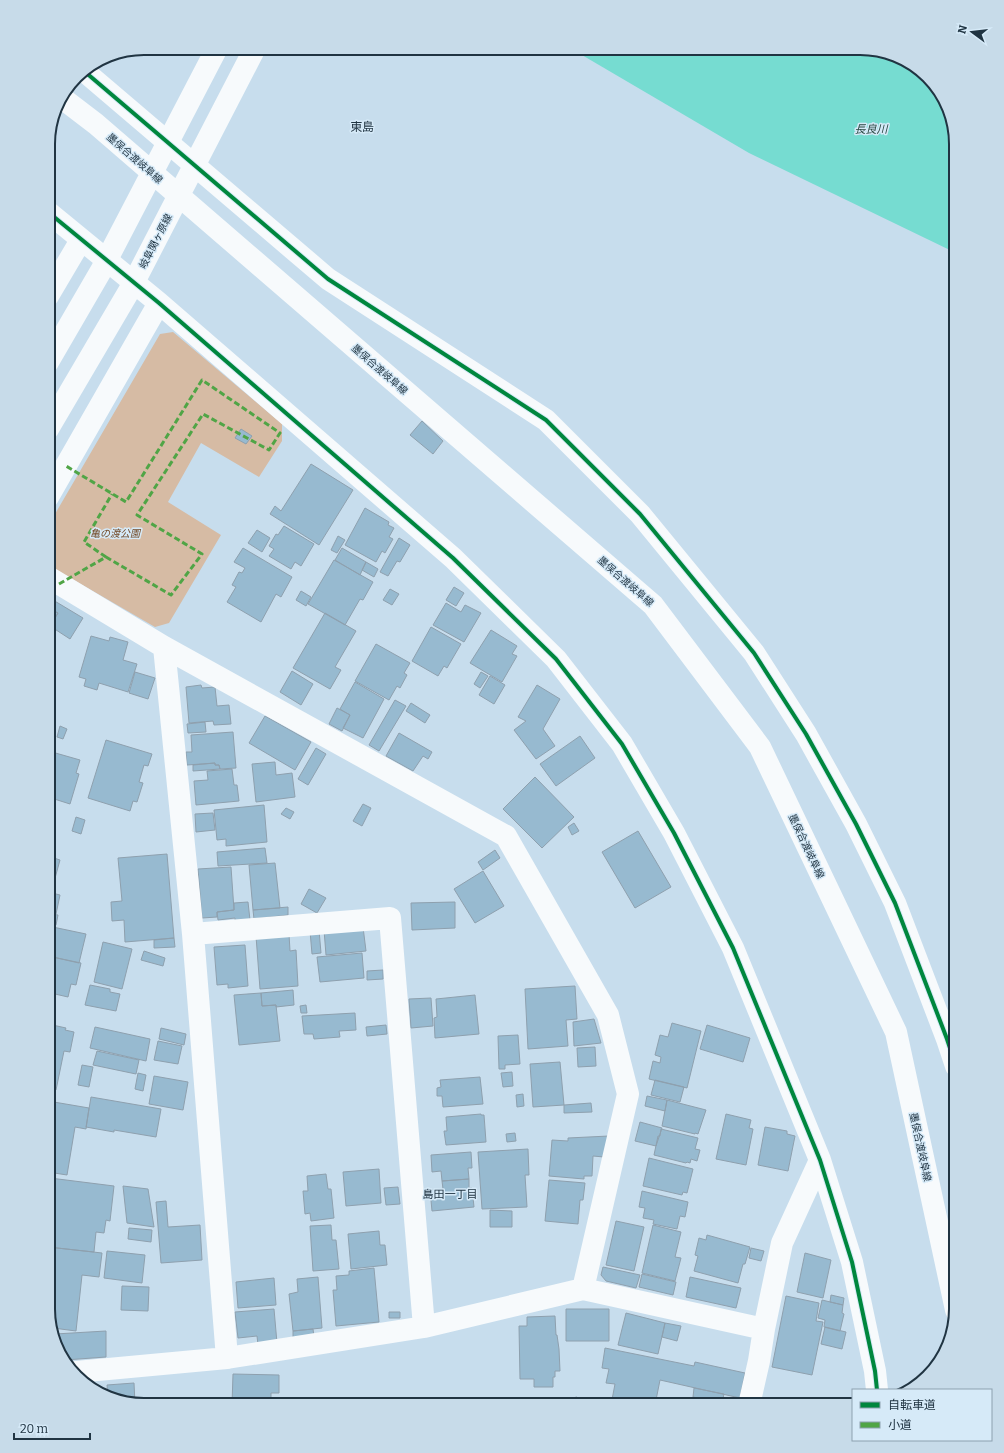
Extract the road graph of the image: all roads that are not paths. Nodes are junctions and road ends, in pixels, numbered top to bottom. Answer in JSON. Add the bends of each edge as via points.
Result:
{"nodes":[{"id":1,"x":213,"y":55,"type":"edge"},
{"id":2,"x":250,"y":55,"type":"edge"},
{"id":3,"x":88,"y":75,"type":"edge"},
{"id":4,"x":66,"y":101,"type":"edge"},
{"id":5,"x":55,"y":218,"type":"edge"},
{"id":6,"x":81,"y":240,"type":"junction"},
{"id":7,"x":55,"y":284,"type":"edge"},
{"id":8,"x":159,"y":303,"type":"junction"},
{"id":9,"x":55,"y":350,"type":"edge"},
{"id":10,"x":55,"y":417,"type":"edge"},
{"id":11,"x":55,"y":485,"type":"edge"},
{"id":12,"x":55,"y":581,"type":"edge"},
{"id":13,"x":164,"y":647,"type":"junction"},
{"id":14,"x":193,"y":934,"type":"junction"},
{"id":15,"x":949,"y":1044,"type":"edge"},
{"id":16,"x":820,"y":1160,"type":"junction"},
{"id":17,"x":949,"y":1278,"type":"edge"},
{"id":18,"x":583,"y":1289,"type":"junction"},
{"id":19,"x":424,"y":1327,"type":"junction"},
{"id":20,"x":764,"y":1329,"type":"junction"},
{"id":21,"x":227,"y":1358,"type":"junction"},
{"id":22,"x":81,"y":1372,"type":"edge"},
{"id":23,"x":877,"y":1389,"type":"edge"},
{"id":24,"x":751,"y":1398,"type":"edge"}],
"edges":[{"from":1,"to":9,"type":"street","via":[[102,270]]},
{"from":2,"to":10,"type":"street","name":"岐阜関ヶ原線","via":[[132,286]]},
{"from":3,"to":15,"type":"street","via":[[328,279],[546,420],[640,514],[754,653],[806,734],[856,824],[895,903]]},
{"from":4,"to":17,"type":"street","name":"墨俣合渡岐阜線","via":[[96,124],[654,605],[760,747],[896,1032]]},
{"from":5,"to":6,"type":"street"},
{"from":6,"to":7,"type":"street"},
{"from":6,"to":8,"type":"street"},
{"from":8,"to":11,"type":"street"},
{"from":8,"to":16,"type":"street","via":[[453,558],[556,659],[622,744],[674,833],[733,948]]},
{"from":12,"to":13,"type":"street"},
{"from":13,"to":14,"type":"street"},
{"from":13,"to":18,"type":"street","via":[[506,836],[608,1015],[628,1094]]},
{"from":14,"to":19,"type":"street","via":[[390,918]]},
{"from":14,"to":21,"type":"street"},
{"from":16,"to":20,"type":"street","via":[[782,1242]]},
{"from":16,"to":23,"type":"street","via":[[852,1262]]},
{"from":18,"to":19,"type":"street"},
{"from":18,"to":20,"type":"street"},
{"from":19,"to":21,"type":"street"},
{"from":20,"to":24,"type":"street"},
{"from":21,"to":22,"type":"street"}]}
